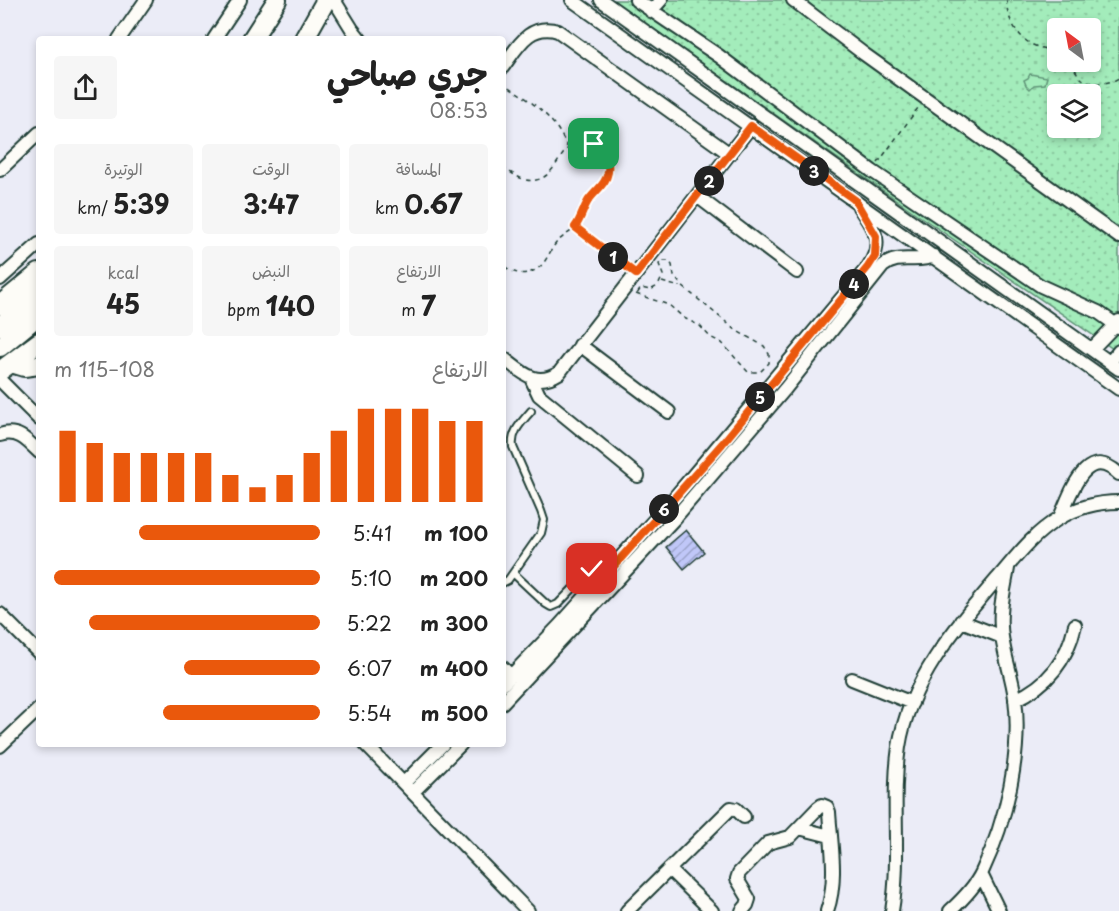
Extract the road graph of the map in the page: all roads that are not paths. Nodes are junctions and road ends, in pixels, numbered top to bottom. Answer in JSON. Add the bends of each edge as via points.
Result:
{"nodes":[{"id":1,"x":146,"y":0,"type":"edge"},
{"id":2,"x":240,"y":0,"type":"edge"},
{"id":3,"x":277,"y":0,"type":"edge"},
{"id":4,"x":326,"y":0,"type":"edge"},
{"id":5,"x":334,"y":0,"type":"edge"},
{"id":6,"x":572,"y":0,"type":"edge"},
{"id":7,"x":601,"y":0,"type":"edge"},
{"id":8,"x":636,"y":0,"type":"edge"},
{"id":9,"x":661,"y":0,"type":"edge"},
{"id":10,"x":793,"y":0,"type":"edge"},
{"id":11,"x":651,"y":11,"type":"junction"},
{"id":12,"x":120,"y":36,"type":"edge"},
{"id":13,"x":216,"y":36,"type":"edge"},
{"id":14,"x":254,"y":36,"type":"edge"},
{"id":15,"x":306,"y":36,"type":"edge"},
{"id":16,"x":358,"y":36,"type":"edge"},
{"id":17,"x":506,"y":63,"type":"edge"},
{"id":18,"x":751,"y":126,"type":"junction"},
{"id":19,"x":36,"y":136,"type":"edge"},
{"id":20,"x":730,"y":154,"type":"junction"},
{"id":21,"x":0,"y":170,"type":"edge"},
{"id":22,"x":697,"y":196,"type":"junction"},
{"id":23,"x":855,"y":200,"type":"junction"},
{"id":24,"x":1119,"y":237,"type":"edge"},
{"id":25,"x":36,"y":247,"type":"edge"},
{"id":26,"x":933,"y":256,"type":"junction"},
{"id":27,"x":796,"y":272,"type":"dead end"},
{"id":28,"x":36,"y":275,"type":"edge"},
{"id":29,"x":0,"y":279,"type":"edge"},
{"id":30,"x":36,"y":296,"type":"edge"},
{"id":31,"x":0,"y":305,"type":"edge"},
{"id":32,"x":36,"y":317,"type":"edge"},
{"id":33,"x":1118,"y":324,"type":"edge"},
{"id":34,"x":0,"y":326,"type":"edge"},
{"id":35,"x":36,"y":344,"type":"edge"},
{"id":36,"x":580,"y":345,"type":"junction"},
{"id":37,"x":0,"y":347,"type":"edge"},
{"id":38,"x":1092,"y":349,"type":"junction"},
{"id":39,"x":1119,"y":351,"type":"edge"},
{"id":40,"x":506,"y":360,"type":"edge"},
{"id":41,"x":36,"y":365,"type":"edge"},
{"id":42,"x":1115,"y":365,"type":"edge"},
{"id":43,"x":6,"y":367,"type":"edge"},
{"id":44,"x":531,"y":378,"type":"junction"},
{"id":45,"x":0,"y":380,"type":"edge"},
{"id":46,"x":1119,"y":389,"type":"edge"},
{"id":47,"x":531,"y":411,"type":"dead end"},
{"id":48,"x":669,"y":412,"type":"dead end"},
{"id":49,"x":36,"y":416,"type":"edge"},
{"id":50,"x":0,"y":435,"type":"edge"},
{"id":51,"x":36,"y":449,"type":"edge"},
{"id":52,"x":1119,"y":474,"type":"edge"},
{"id":53,"x":638,"y":476,"type":"dead end"},
{"id":54,"x":1119,"y":502,"type":"edge"},
{"id":55,"x":1060,"y":517,"type":"junction"},
{"id":56,"x":1008,"y":566,"type":"junction"},
{"id":57,"x":513,"y":573,"type":"junction"},
{"id":58,"x":610,"y":576,"type":"junction"},
{"id":59,"x":506,"y":579,"type":"edge"},
{"id":60,"x":982,"y":597,"type":"junction"},
{"id":61,"x":1001,"y":607,"type":"junction"},
{"id":62,"x":0,"y":614,"type":"edge"},
{"id":63,"x":961,"y":621,"type":"junction"},
{"id":64,"x":1075,"y":625,"type":"dead end"},
{"id":65,"x":1002,"y":637,"type":"junction"},
{"id":66,"x":36,"y":650,"type":"edge"},
{"id":67,"x":506,"y":675,"type":"edge"},
{"id":68,"x":852,"y":679,"type":"dead end"},
{"id":69,"x":506,"y":698,"type":"edge"},
{"id":70,"x":1015,"y":700,"type":"junction"},
{"id":71,"x":912,"y":703,"type":"junction"},
{"id":72,"x":36,"y":713,"type":"edge"},
{"id":73,"x":0,"y":746,"type":"edge"},
{"id":74,"x":368,"y":747,"type":"edge"},
{"id":75,"x":441,"y":747,"type":"edge"},
{"id":76,"x":457,"y":747,"type":"edge"},
{"id":77,"x":409,"y":788,"type":"junction"},
{"id":78,"x":744,"y":817,"type":"dead end"},
{"id":79,"x":799,"y":828,"type":"junction"},
{"id":80,"x":830,"y":836,"type":"junction"},
{"id":81,"x":669,"y":869,"type":"junction"},
{"id":82,"x":981,"y":874,"type":"junction"},
{"id":83,"x":632,"y":909,"type":"edge"},
{"id":84,"x":528,"y":911,"type":"edge"},
{"id":85,"x":712,"y":911,"type":"edge"},
{"id":86,"x":742,"y":911,"type":"edge"},
{"id":87,"x":827,"y":911,"type":"edge"},
{"id":88,"x":892,"y":911,"type":"edge"},
{"id":89,"x":950,"y":911,"type":"edge"},
{"id":90,"x":999,"y":911,"type":"edge"}],
"edges":[{"from":1,"to":12,"type":"street"},
{"from":2,"to":13,"type":"street"},
{"from":3,"to":14,"type":"main road"},
{"from":4,"to":15,"type":"main road"},
{"from":5,"to":16,"type":"street"},
{"from":6,"to":18,"type":"street"},
{"from":7,"to":38,"type":"street"},
{"from":8,"to":11,"type":"street"},
{"from":9,"to":11,"type":"street"},
{"from":10,"to":24,"type":"street"},
{"from":11,"to":33,"type":"street","via":[[872,171],[1041,286]]},
{"from":17,"to":20,"type":"street","via":[[527,35],[542,28],[558,31]]},
{"from":18,"to":20,"type":"street"},
{"from":18,"to":23,"type":"street"},
{"from":19,"to":21,"type":"street"},
{"from":20,"to":22,"type":"street"},
{"from":22,"to":27,"type":"street"},
{"from":22,"to":36,"type":"street"},
{"from":23,"to":26,"type":"street"},
{"from":23,"to":58,"type":"street","via":[[875,230],[875,256]]},
{"from":25,"to":29,"type":"street"},
{"from":26,"to":46,"type":"street"},
{"from":26,"to":58,"type":"street","via":[[919,260],[899,258],[884,266],[674,519]]},
{"from":28,"to":31,"type":"main road"},
{"from":30,"to":34,"type":"main road"},
{"from":32,"to":37,"type":"main road"},
{"from":33,"to":38,"type":"street"},
{"from":35,"to":43,"type":"main road"},
{"from":36,"to":44,"type":"street","via":[[559,373],[541,380]]},
{"from":36,"to":48,"type":"street"},
{"from":38,"to":42,"type":"street"},
{"from":39,"to":42,"type":"street"},
{"from":40,"to":44,"type":"street"},
{"from":41,"to":43,"type":"main road"},
{"from":44,"to":53,"type":"street","via":[[538,395]]},
{"from":45,"to":49,"type":"street"},
{"from":47,"to":57,"type":"lane","via":[[512,440],[541,511],[543,526]]},
{"from":50,"to":51,"type":"street","via":[[15,433]]},
{"from":52,"to":55,"type":"street","via":[[1101,465],[1080,474]]},
{"from":54,"to":55,"type":"street","via":[[1094,504]]},
{"from":55,"to":56,"type":"street","via":[[1030,541]]},
{"from":56,"to":60,"type":"street"},
{"from":56,"to":61,"type":"street"},
{"from":57,"to":58,"type":"lane","via":[[551,607],[592,569]]},
{"from":57,"to":59,"type":"lane"},
{"from":58,"to":67,"type":"street"},
{"from":58,"to":69,"type":"street"},
{"from":60,"to":61,"type":"street"},
{"from":60,"to":63,"type":"street"},
{"from":61,"to":65,"type":"street"},
{"from":62,"to":66,"type":"street"},
{"from":63,"to":65,"type":"street"},
{"from":63,"to":71,"type":"street","via":[[929,668]]},
{"from":64,"to":70,"type":"street","via":[[1068,649],[1055,671]]},
{"from":65,"to":70,"type":"street"},
{"from":68,"to":71,"type":"street"},
{"from":70,"to":82,"type":"street","via":[[1012,775]]},
{"from":71,"to":88,"type":"street","via":[[897,764]]},
{"from":72,"to":73,"type":"street"},
{"from":74,"to":77,"type":"street"},
{"from":75,"to":77,"type":"street"},
{"from":76,"to":77,"type":"street"},
{"from":77,"to":84,"type":"street"},
{"from":78,"to":81,"type":"street","via":[[731,808]]},
{"from":79,"to":80,"type":"street"},
{"from":79,"to":80,"type":"street","via":[[825,806],[829,809]]},
{"from":79,"to":86,"type":"street","via":[[787,839],[768,843],[739,873],[737,879],[749,899]]},
{"from":80,"to":87,"type":"street","via":[[833,874]]},
{"from":81,"to":83,"type":"street"},
{"from":81,"to":85,"type":"street"},
{"from":82,"to":89,"type":"street"},
{"from":82,"to":90,"type":"street"}]}
